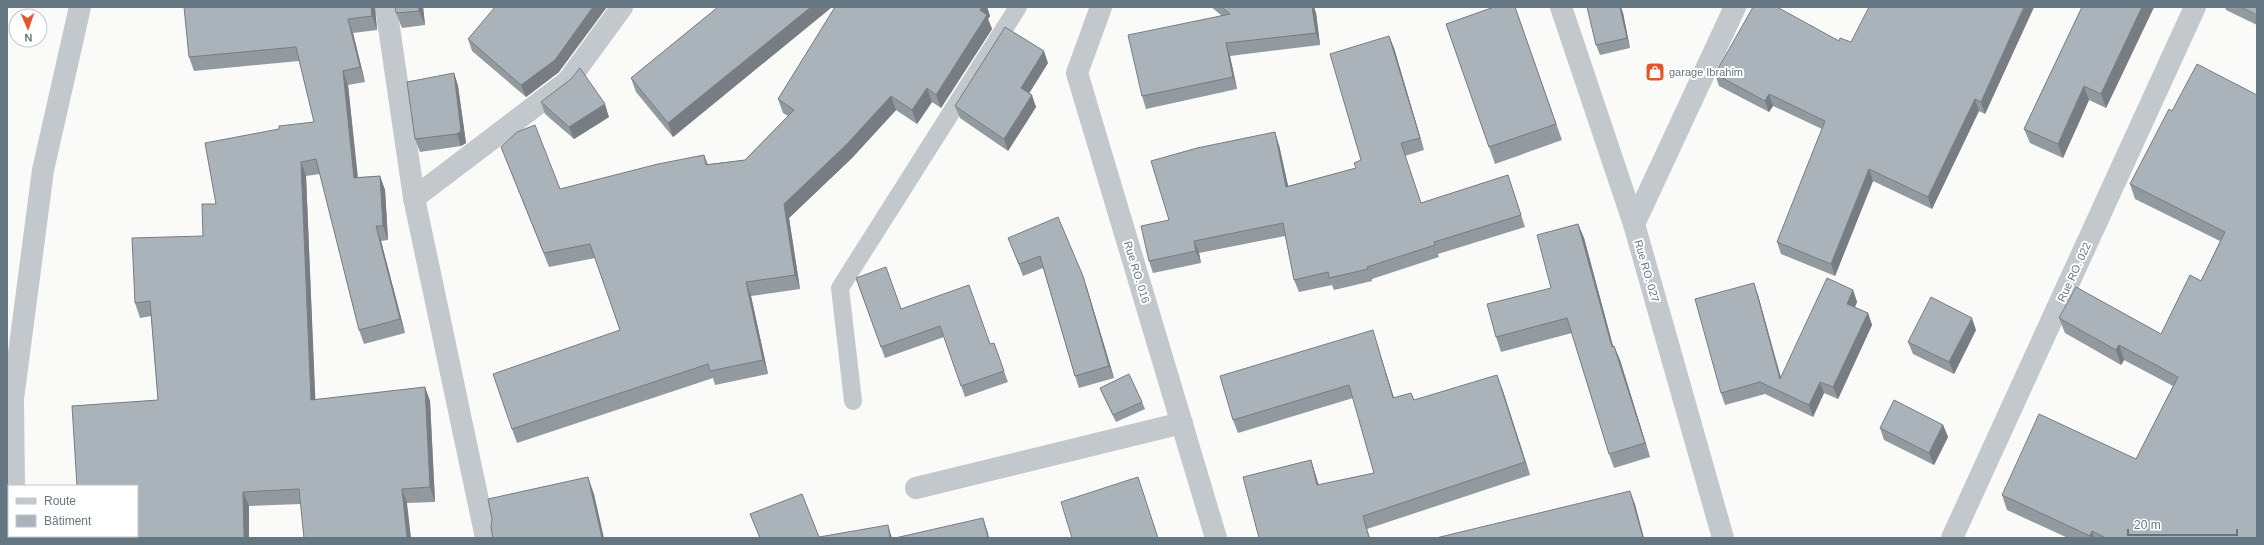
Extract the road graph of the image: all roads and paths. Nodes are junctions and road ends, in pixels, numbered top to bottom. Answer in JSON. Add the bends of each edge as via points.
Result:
{"nodes":[{"id":1,"x":80,"y":7,"type":"edge"},
{"id":2,"x":386,"y":7,"type":"edge"},
{"id":3,"x":622,"y":7,"type":"edge"},
{"id":4,"x":1018,"y":7,"type":"edge"},
{"id":5,"x":1102,"y":7,"type":"edge"},
{"id":6,"x":1561,"y":7,"type":"edge"},
{"id":7,"x":1735,"y":7,"type":"edge"},
{"id":8,"x":2195,"y":7,"type":"edge"},
{"id":9,"x":414,"y":198,"type":"junction"},
{"id":10,"x":1634,"y":224,"type":"junction"},
{"id":11,"x":853,"y":401,"type":"dead end"},
{"id":12,"x":1182,"y":423,"type":"junction"},
{"id":13,"x":14,"y":485,"type":"edge"},
{"id":14,"x":916,"y":488,"type":"dead end"},
{"id":15,"x":486,"y":538,"type":"edge"},
{"id":16,"x":1216,"y":538,"type":"edge"},
{"id":17,"x":1723,"y":538,"type":"edge"},
{"id":18,"x":1952,"y":538,"type":"edge"}],
"edges":[{"from":1,"to":13,"type":"street","via":[[43,170],[13,399]]},
{"from":2,"to":9,"type":"street"},
{"from":3,"to":9,"type":"street","via":[[568,80]]},
{"from":4,"to":11,"type":"lane","via":[[840,288]]},
{"from":5,"to":12,"type":"street","name":"Rue RO. 016","via":[[1077,73]]},
{"from":6,"to":10,"type":"street","name":"Rue RO. 027"},
{"from":7,"to":10,"type":"street"},
{"from":8,"to":18,"type":"street","name":"Rue RO. 022"},
{"from":9,"to":15,"type":"street"},
{"from":10,"to":17,"type":"street","name":"Rue RO. 027"},
{"from":12,"to":14,"type":"street"},
{"from":12,"to":16,"type":"street","name":"Rue RO. 016"}]}
